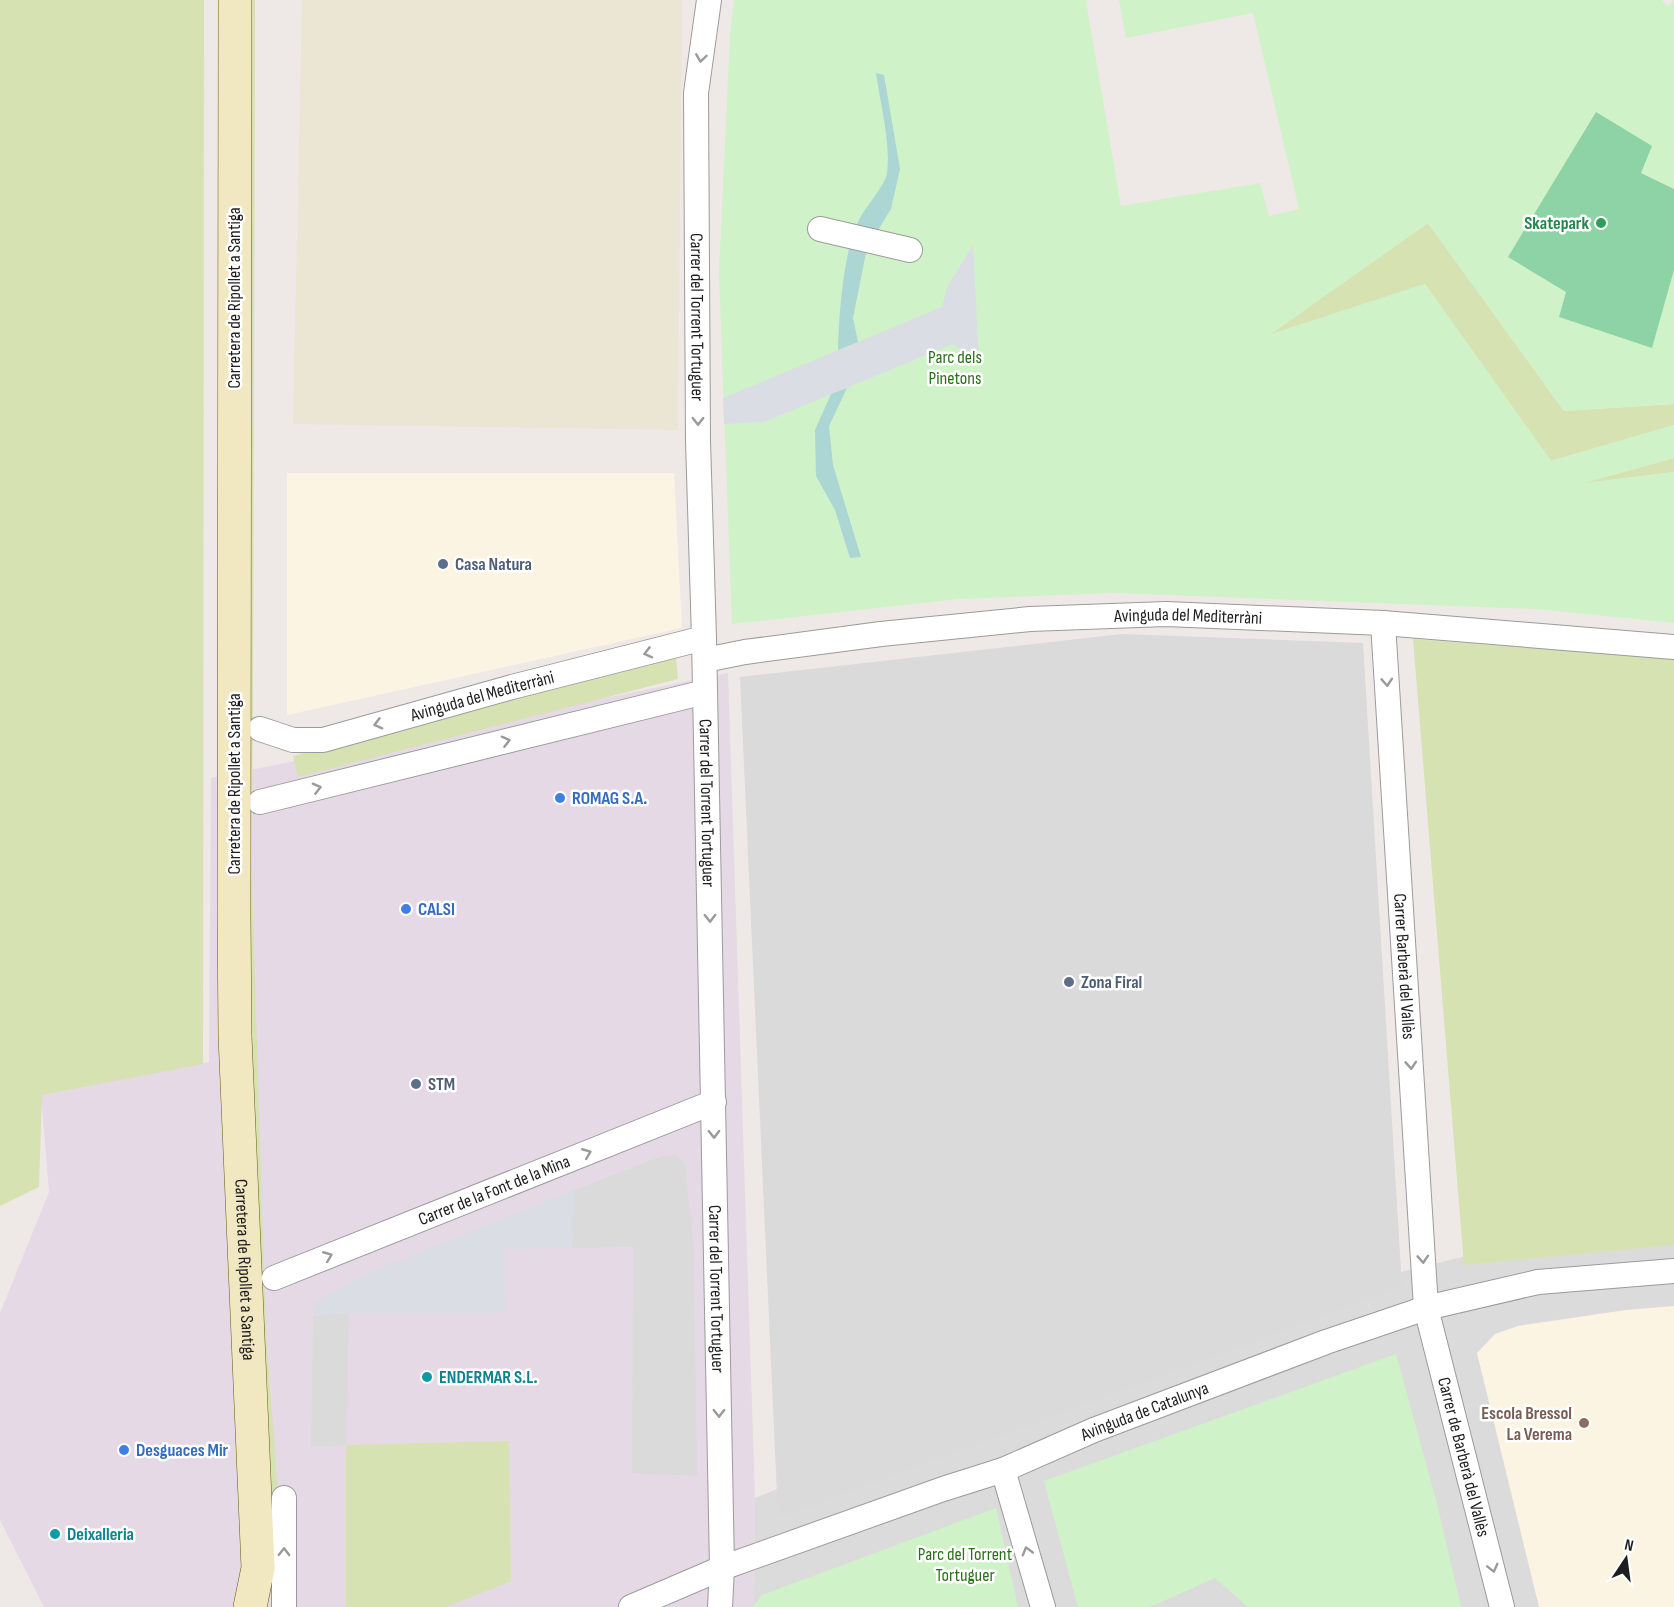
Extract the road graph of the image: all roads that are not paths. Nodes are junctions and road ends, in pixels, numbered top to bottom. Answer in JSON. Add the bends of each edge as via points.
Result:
{"nodes":[{"id":1,"x":235,"y":0,"type":"edge"},
{"id":2,"x":709,"y":0,"type":"edge"},
{"id":3,"x":820,"y":229,"type":"dead end"},
{"id":4,"x":910,"y":250,"type":"dead end"},
{"id":5,"x":1383,"y":623,"type":"junction"},
{"id":6,"x":1674,"y":647,"type":"edge"},
{"id":7,"x":704,"y":649,"type":"junction"},
{"id":8,"x":705,"y":692,"type":"junction"},
{"id":9,"x":260,"y":729,"type":"dead end"},
{"id":10,"x":260,"y":802,"type":"dead end"},
{"id":11,"x":714,"y":1102,"type":"junction"},
{"id":12,"x":1674,"y":1271,"type":"edge"},
{"id":13,"x":274,"y":1278,"type":"dead end"},
{"id":14,"x":1426,"y":1308,"type":"junction"},
{"id":15,"x":1003,"y":1470,"type":"junction"},
{"id":16,"x":284,"y":1498,"type":"dead end"},
{"id":17,"x":258,"y":1568,"type":"junction"},
{"id":18,"x":722,"y":1568,"type":"junction"},
{"id":19,"x":250,"y":1607,"type":"edge"},
{"id":20,"x":271,"y":1607,"type":"edge"},
{"id":21,"x":284,"y":1607,"type":"edge"},
{"id":22,"x":632,"y":1607,"type":"edge"},
{"id":23,"x":720,"y":1607,"type":"edge"},
{"id":24,"x":1043,"y":1607,"type":"edge"},
{"id":25,"x":1502,"y":1607,"type":"edge"}],
"edges":[{"from":1,"to":17,"type":"main road","name":"Carretera de Ripollet a Santiga","via":[[235,1036]]},
{"from":2,"to":7,"type":"street","name":"Carrer del Torrent Tortuguer","one_way":true,"via":[[696,93],[698,441]]},
{"from":3,"to":4,"type":"street"},
{"from":5,"to":6,"type":"street","name":"Avinguda del Mediterràni"},
{"from":5,"to":7,"type":"street","name":"Avinguda del Mediterràni","via":[[1166,614],[1030,618],[745,652]]},
{"from":5,"to":14,"type":"street","name":"Carrer Barberà del Vallès","one_way":true},
{"from":7,"to":8,"type":"street","name":"Carrer del Torrent Tortuguer"},
{"from":7,"to":9,"type":"street","name":"Avinguda del Mediterràni","one_way":true,"via":[[512,687],[323,740],[293,740]]},
{"from":10,"to":8,"type":"street","one_way":true},
{"from":8,"to":11,"type":"street","name":"Carrer del Torrent Tortuguer","one_way":true},
{"from":13,"to":11,"type":"street","name":"Carrer de la Font de la Mina","one_way":true},
{"from":11,"to":18,"type":"street","name":"Carrer del Torrent Tortuguer","one_way":true},
{"from":12,"to":14,"type":"street","name":"Avinguda de Catalunya","via":[[1538,1282]]},
{"from":14,"to":15,"type":"street","name":"Avinguda de Catalunya","via":[[1105,1426]]},
{"from":14,"to":25,"type":"street","name":"Carrer de Barberà del Vallès","one_way":true},
{"from":15,"to":18,"type":"street","name":"Avinguda de Catalunya"},
{"from":24,"to":15,"type":"street","one_way":true},
{"from":21,"to":16,"type":"street","one_way":true},
{"from":17,"to":19,"type":"main road"},
{"from":17,"to":20,"type":"main road"},
{"from":18,"to":22,"type":"street","name":"Avinguda de Catalunya"},
{"from":18,"to":23,"type":"street","name":"Carrer del Torrent Tortuguer"}]}
